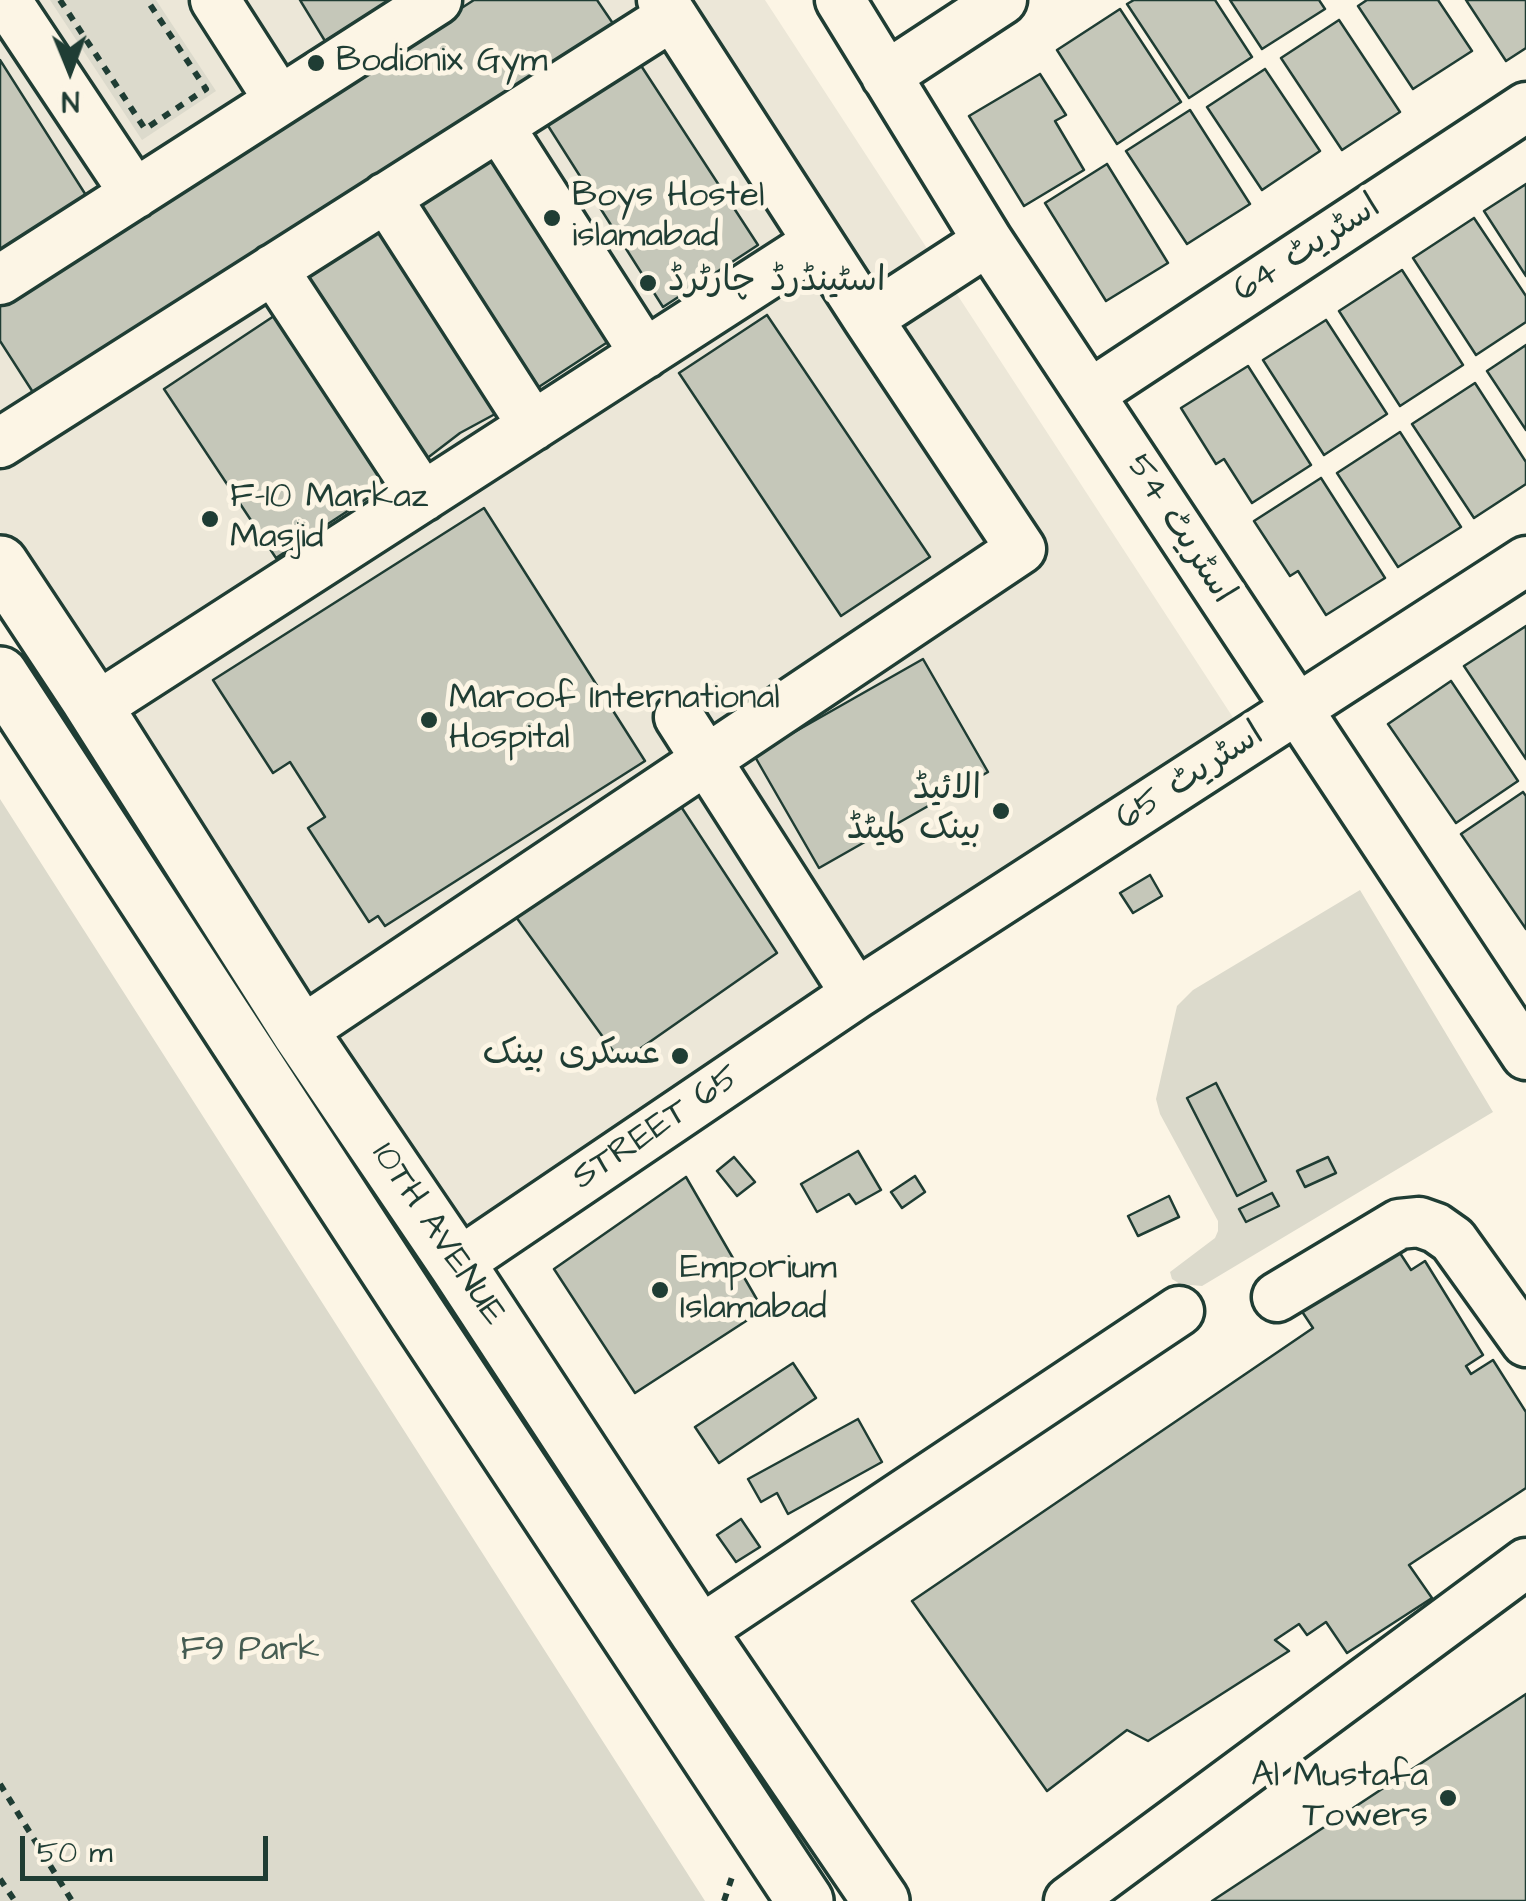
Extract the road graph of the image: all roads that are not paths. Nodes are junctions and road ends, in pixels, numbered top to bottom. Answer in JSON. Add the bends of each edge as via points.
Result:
{"nodes":[{"id":1,"x":6,"y":0,"type":"edge"},
{"id":2,"x":215,"y":0,"type":"edge"},
{"id":3,"x":438,"y":0,"type":"edge"},
{"id":4,"x":840,"y":0,"type":"edge"},
{"id":5,"x":1002,"y":0,"type":"edge"},
{"id":6,"x":667,"y":8,"type":"edge"},
{"id":7,"x":886,"y":76,"type":"junction"},
{"id":8,"x":280,"y":100,"type":"junction"},
{"id":9,"x":1526,"y":106,"type":"edge"},
{"id":10,"x":498,"y":126,"type":"junction"},
{"id":11,"x":135,"y":194,"type":"junction"},
{"id":12,"x":386,"y":197,"type":"junction"},
{"id":13,"x":988,"y":241,"type":"junction"},
{"id":14,"x":818,"y":242,"type":"junction"},
{"id":15,"x":273,"y":269,"type":"junction"},
{"id":16,"x":0,"y":280,"type":"edge"},
{"id":17,"x":868,"y":319,"type":"junction"},
{"id":18,"x":644,"y":354,"type":"junction"},
{"id":19,"x":1090,"y":394,"type":"junction"},
{"id":20,"x":533,"y":426,"type":"junction"},
{"id":21,"x":0,"y":443,"type":"edge"},
{"id":22,"x":423,"y":497,"type":"junction"},
{"id":23,"x":1526,"y":561,"type":"edge"},
{"id":24,"x":0,"y":564,"type":"edge"},
{"id":25,"x":0,"y":675,"type":"edge"},
{"id":26,"x":96,"y":708,"type":"junction"},
{"id":27,"x":1297,"y":710,"type":"junction"},
{"id":28,"x":679,"y":717,"type":"dead end"},
{"id":29,"x":706,"y":759,"type":"junction"},
{"id":30,"x":214,"y":897,"type":"junction"},
{"id":31,"x":166,"y":930,"type":"junction"},
{"id":32,"x":856,"y":994,"type":"junction"},
{"id":33,"x":300,"y":1032,"type":"junction"},
{"id":34,"x":1520,"y":1034,"type":"edge"},
{"id":35,"x":457,"y":1264,"type":"junction"},
{"id":36,"x":1277,"y":1297,"type":"dead end"},
{"id":37,"x":1179,"y":1312,"type":"dead end"},
{"id":38,"x":1526,"y":1342,"type":"edge"},
{"id":39,"x":1526,"y":1563,"type":"edge"},
{"id":40,"x":698,"y":1632,"type":"junction"},
{"id":41,"x":806,"y":1901,"type":"edge"},
{"id":42,"x":881,"y":1901,"type":"edge"},
{"id":43,"x":1069,"y":1901,"type":"edge"}],
"edges":[{"from":1,"to":11,"type":"street"},
{"from":2,"to":8,"type":"street"},
{"from":3,"to":8,"type":"street"},
{"from":4,"to":7,"type":"street","name":"اسٹریٹ 54"},
{"from":5,"to":7,"type":"street"},
{"from":6,"to":10,"type":"street"},
{"from":6,"to":14,"type":"street"},
{"from":7,"to":13,"type":"street","name":"اسٹریٹ 54"},
{"from":8,"to":11,"type":"street"},
{"from":9,"to":19,"type":"street","name":"اسٹریٹ 64"},
{"from":10,"to":12,"type":"street"},
{"from":10,"to":18,"type":"street"},
{"from":11,"to":16,"type":"street"},
{"from":12,"to":15,"type":"street"},
{"from":12,"to":20,"type":"street"},
{"from":13,"to":17,"type":"street"},
{"from":13,"to":19,"type":"street","name":"اسٹریٹ 54"},
{"from":14,"to":17,"type":"street"},
{"from":14,"to":18,"type":"street"},
{"from":15,"to":21,"type":"street"},
{"from":15,"to":22,"type":"street"},
{"from":17,"to":29,"type":"street","via":[[1021,549]]},
{"from":18,"to":20,"type":"street"},
{"from":19,"to":27,"type":"street","name":"اسٹریٹ 54"},
{"from":20,"to":22,"type":"street"},
{"from":22,"to":26,"type":"street"},
{"from":23,"to":27,"type":"street","name":"اسٹریٹ 65"},
{"from":24,"to":26,"type":"main road","name":"10TH AVENUE"},
{"from":25,"to":31,"type":"main road","name":"10TH AVENUE"},
{"from":26,"to":30,"type":"main road","name":"10TH AVENUE"},
{"from":27,"to":32,"type":"street","name":"اسٹریٹ 65"},
{"from":27,"to":34,"type":"street","name":"اسٹریٹ 54"},
{"from":28,"to":29,"type":"street"},
{"from":29,"to":32,"type":"street"},
{"from":29,"to":33,"type":"street"},
{"from":30,"to":31,"type":"main road"},
{"from":30,"to":33,"type":"main road","name":"10TH AVENUE"},
{"from":31,"to":41,"type":"main road","name":"10TH AVENUE"},
{"from":32,"to":35,"type":"street","name":"STREET 65"},
{"from":33,"to":35,"type":"main road","name":"10TH AVENUE"},
{"from":35,"to":40,"type":"main road","name":"10TH AVENUE"},
{"from":36,"to":38,"type":"street","via":[[1399,1224],[1419,1222],[1453,1240]]},
{"from":37,"to":40,"type":"street"},
{"from":39,"to":43,"type":"street"},
{"from":40,"to":42,"type":"main road","name":"10TH AVENUE"}]}
